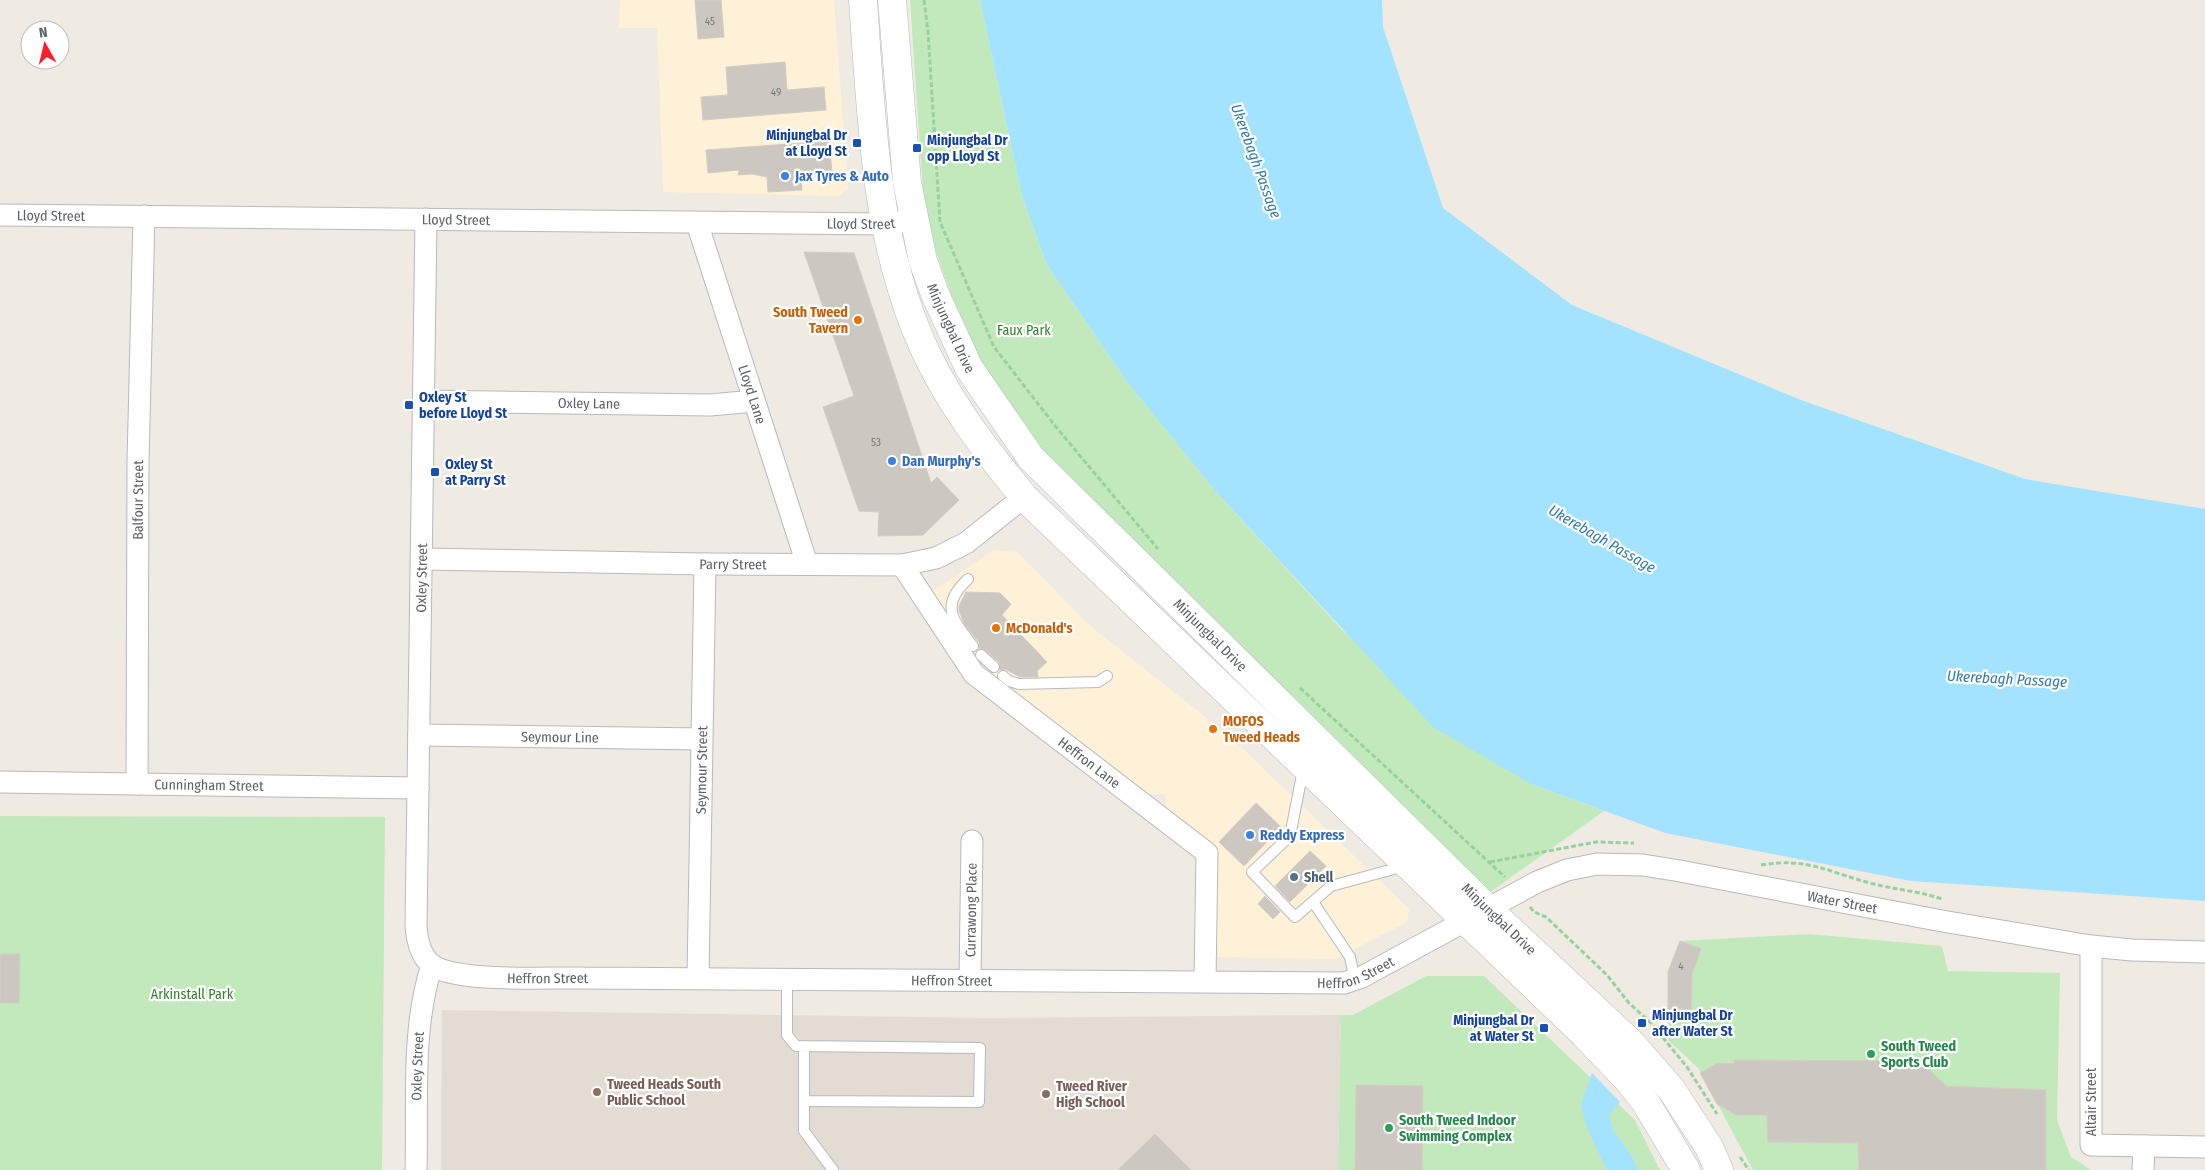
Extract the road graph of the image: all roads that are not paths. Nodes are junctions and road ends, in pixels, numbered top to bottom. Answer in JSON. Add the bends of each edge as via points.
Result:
{"nodes":[{"id":1,"x":863,"y":0,"type":"edge"},
{"id":2,"x":892,"y":0,"type":"edge"},
{"id":3,"x":0,"y":215,"type":"edge"},
{"id":4,"x":144,"y":216,"type":"junction"},
{"id":5,"x":426,"y":219,"type":"junction"},
{"id":6,"x":913,"y":220,"type":"junction"},
{"id":7,"x":698,"y":223,"type":"junction"},
{"id":8,"x":884,"y":224,"type":"junction"},
{"id":9,"x":424,"y":401,"type":"junction"},
{"id":10,"x":754,"y":401,"type":"junction"},
{"id":11,"x":1024,"y":497,"type":"junction"},
{"id":12,"x":422,"y":559,"type":"junction"},
{"id":13,"x":705,"y":564,"type":"junction"},
{"id":14,"x":808,"y":564,"type":"junction"},
{"id":15,"x":902,"y":564,"type":"junction"},
{"id":16,"x":968,"y":579,"type":"dead end"},
{"id":17,"x":973,"y":646,"type":"dead end"},
{"id":18,"x":981,"y":655,"type":"dead end"},
{"id":19,"x":994,"y":667,"type":"dead end"},
{"id":20,"x":1003,"y":676,"type":"dead end"},
{"id":21,"x":1107,"y":676,"type":"dead end"},
{"id":22,"x":419,"y":735,"type":"junction"},
{"id":23,"x":701,"y":738,"type":"junction"},
{"id":24,"x":1304,"y":764,"type":"junction"},
{"id":25,"x":0,"y":782,"type":"edge"},
{"id":26,"x":137,"y":784,"type":"junction"},
{"id":27,"x":418,"y":788,"type":"junction"},
{"id":28,"x":972,"y":841,"type":"dead end"},
{"id":29,"x":1408,"y":866,"type":"junction"},
{"id":30,"x":1313,"y":902,"type":"junction"},
{"id":31,"x":1477,"y":915,"type":"junction"},
{"id":32,"x":2091,"y":946,"type":"junction"},
{"id":33,"x":2205,"y":952,"type":"edge"},
{"id":34,"x":432,"y":965,"type":"junction"},
{"id":35,"x":698,"y":978,"type":"junction"},
{"id":36,"x":787,"y":979,"type":"junction"},
{"id":37,"x":970,"y":980,"type":"junction"},
{"id":38,"x":1205,"y":981,"type":"junction"},
{"id":39,"x":1355,"y":981,"type":"junction"},
{"id":40,"x":804,"y":1046,"type":"junction"},
{"id":41,"x":804,"y":1100,"type":"junction"},
{"id":42,"x":2144,"y":1146,"type":"junction"},
{"id":43,"x":2205,"y":1147,"type":"edge"},
{"id":44,"x":1728,"y":1161,"type":"edge"},
{"id":45,"x":416,"y":1170,"type":"edge"},
{"id":46,"x":833,"y":1170,"type":"edge"},
{"id":47,"x":1686,"y":1170,"type":"edge"},
{"id":48,"x":2143,"y":1170,"type":"edge"}],
"edges":[{"from":1,"to":8,"type":"main road","name":"Minjungbal Drive"},
{"from":2,"to":6,"type":"main road","name":"Minjungbal Drive"},
{"from":3,"to":4,"type":"street","name":"Lloyd Street"},
{"from":4,"to":5,"type":"street","name":"Lloyd Street"},
{"from":4,"to":26,"type":"street","name":"Balfour Street","via":[[138,472]]},
{"from":5,"to":7,"type":"street","name":"Lloyd Street"},
{"from":5,"to":9,"type":"street","name":"Oxley Street"},
{"from":6,"to":8,"type":"street","name":"Lloyd Street"},
{"from":6,"to":31,"type":"main road","name":"Minjungbal Drive","via":[[935,294],[969,368],[1031,458]]},
{"from":7,"to":8,"type":"street","name":"Lloyd Street"},
{"from":7,"to":10,"type":"street","name":"Lloyd Lane"},
{"from":8,"to":11,"type":"main road","name":"Minjungbal Drive","via":[[917,332],[949,396],[982,445]]},
{"from":9,"to":10,"type":"street","name":"Oxley Lane","via":[[710,405]]},
{"from":9,"to":12,"type":"street","name":"Oxley Street"},
{"from":10,"to":14,"type":"street","name":"Lloyd Lane"},
{"from":11,"to":15,"type":"street","name":"Parry Street","via":[[966,544],[936,558]]},
{"from":11,"to":24,"type":"main road","name":"Minjungbal Drive"},
{"from":12,"to":13,"type":"street","name":"Parry Street"},
{"from":12,"to":22,"type":"street","name":"Oxley Street"},
{"from":13,"to":14,"type":"street","name":"Parry Street"},
{"from":13,"to":23,"type":"street","name":"Seymour Street"},
{"from":14,"to":15,"type":"street","name":"Parry Street"},
{"from":15,"to":38,"type":"street","name":"Heffron Lane","via":[[974,674],[1207,853]]},
{"from":16,"to":17,"type":"lane","via":[[958,588],[950,608],[953,621]]},
{"from":18,"to":19,"type":"lane"},
{"from":20,"to":21,"type":"lane","via":[[1019,684],[1098,682]]},
{"from":22,"to":23,"type":"street","name":"Seymour Line"},
{"from":22,"to":27,"type":"street","name":"Oxley Street"},
{"from":23,"to":35,"type":"street","name":"Seymour Street"},
{"from":24,"to":29,"type":"main road","name":"Minjungbal Drive"},
{"from":24,"to":30,"type":"lane","via":[[1290,836],[1252,872],[1295,917]]},
{"from":25,"to":26,"type":"street","name":"Cunningham Street"},
{"from":26,"to":27,"type":"street","name":"Cunningham Street"},
{"from":27,"to":34,"type":"street","name":"Oxley Street","via":[[417,938],[423,954]]},
{"from":28,"to":37,"type":"street","name":"Currawong Place"},
{"from":29,"to":30,"type":"lane","via":[[1331,886]]},
{"from":29,"to":31,"type":"main road","name":"Minjungbal Drive"},
{"from":30,"to":39,"type":"lane","via":[[1350,956]]},
{"from":31,"to":32,"type":"street","name":"Water Street","via":[[1567,870],[1597,864],[1643,865]]},
{"from":31,"to":39,"type":"street","name":"Heffron Street"},
{"from":31,"to":44,"type":"main road","name":"Minjungbal Drive","via":[[1630,1042],[1671,1089],[1709,1147]]},
{"from":31,"to":47,"type":"main road","name":"Minjungbal Drive","via":[[1629,1081],[1660,1124]]},
{"from":32,"to":33,"type":"street","name":"Water Street"},
{"from":32,"to":42,"type":"street","name":"Altair Street","via":[[2091,1145]]},
{"from":34,"to":35,"type":"street","name":"Heffron Street","via":[[453,974],[470,976]]},
{"from":34,"to":45,"type":"street","name":"Oxley Street","via":[[423,992],[419,1025]]},
{"from":35,"to":36,"type":"street","name":"Heffron Street"},
{"from":36,"to":37,"type":"street","name":"Heffron Street"},
{"from":36,"to":40,"type":"lane","via":[[787,1035],[796,1046]]},
{"from":37,"to":38,"type":"street","name":"Heffron Street"},
{"from":38,"to":39,"type":"street","name":"Heffron Street","via":[[1328,984]]},
{"from":40,"to":41,"type":"lane"},
{"from":40,"to":41,"type":"lane","via":[[980,1048],[979,1102]]},
{"from":41,"to":46,"type":"lane","via":[[804,1131]]},
{"from":42,"to":43,"type":"street","name":"Altair Street"},
{"from":42,"to":48,"type":"street"}]}
